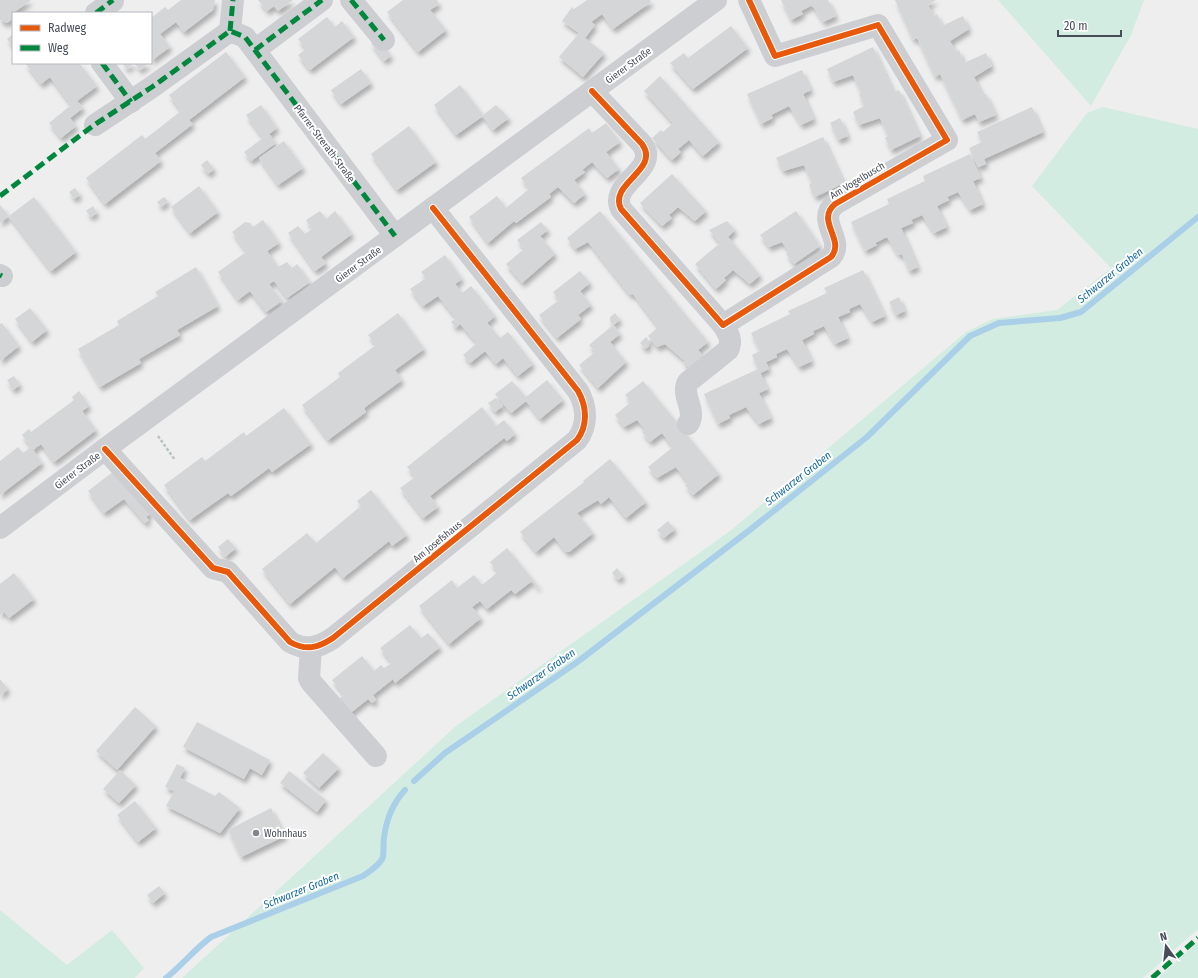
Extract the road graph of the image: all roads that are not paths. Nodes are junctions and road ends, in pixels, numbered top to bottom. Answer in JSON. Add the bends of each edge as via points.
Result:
{"nodes":[{"id":1,"x":233,"y":0,"type":"edge"},
{"id":2,"x":322,"y":0,"type":"edge"},
{"id":3,"x":351,"y":0,"type":"edge"},
{"id":4,"x":716,"y":0,"type":"edge"},
{"id":5,"x":749,"y":0,"type":"edge"},
{"id":6,"x":230,"y":31,"type":"junction"},
{"id":7,"x":384,"y":40,"type":"dead end"},
{"id":8,"x":255,"y":50,"type":"junction"},
{"id":9,"x":103,"y":64,"type":"edge"},
{"id":10,"x":592,"y":91,"type":"junction"},
{"id":11,"x":131,"y":102,"type":"junction"},
{"id":12,"x":95,"y":125,"type":"dead end"},
{"id":13,"x":433,"y":208,"type":"junction"},
{"id":14,"x":395,"y":236,"type":"junction"},
{"id":15,"x":723,"y":325,"type":"junction"},
{"id":16,"x":688,"y":424,"type":"dead end"},
{"id":17,"x":105,"y":449,"type":"junction"},
{"id":18,"x":0,"y":528,"type":"edge"},
{"id":19,"x":311,"y":648,"type":"junction"},
{"id":20,"x":376,"y":756,"type":"dead end"}],
"edges":[{"from":1,"to":6,"type":"street"},
{"from":2,"to":8,"type":"street"},
{"from":3,"to":7,"type":"street"},
{"from":4,"to":10,"type":"street","name":"Gierer Straße"},
{"from":5,"to":15,"type":"street","name":"Am Vogelbusch","via":[[775,56],[878,25],[947,140],[832,207],[827,219],[835,246],[831,257]]},
{"from":6,"to":8,"type":"street","name":"Pfarrer-Strerath-Straße","via":[[245,37]]},
{"from":6,"to":11,"type":"street"},
{"from":8,"to":14,"type":"street","name":"Pfarrer-Strerath-Straße"},
{"from":9,"to":11,"type":"street"},
{"from":10,"to":13,"type":"street","name":"Gierer Straße"},
{"from":10,"to":15,"type":"street","via":[[642,144],[646,153],[642,167],[620,195],[618,203],[621,209]]},
{"from":11,"to":12,"type":"street"},
{"from":13,"to":14,"type":"street","name":"Gierer Straße"},
{"from":13,"to":19,"type":"street","name":"Am Josefshaus","via":[[578,391],[585,409],[585,426],[577,440],[333,638],[321,646]]},
{"from":14,"to":17,"type":"street","name":"Gierer Straße"},
{"from":15,"to":16,"type":"street","via":[[730,337],[728,350],[685,386],[692,417]]},
{"from":17,"to":18,"type":"street","name":"Gierer Straße"},
{"from":17,"to":19,"type":"street","via":[[213,568],[228,572],[290,642],[299,647]]},
{"from":19,"to":20,"type":"street","via":[[311,682]]}]}
